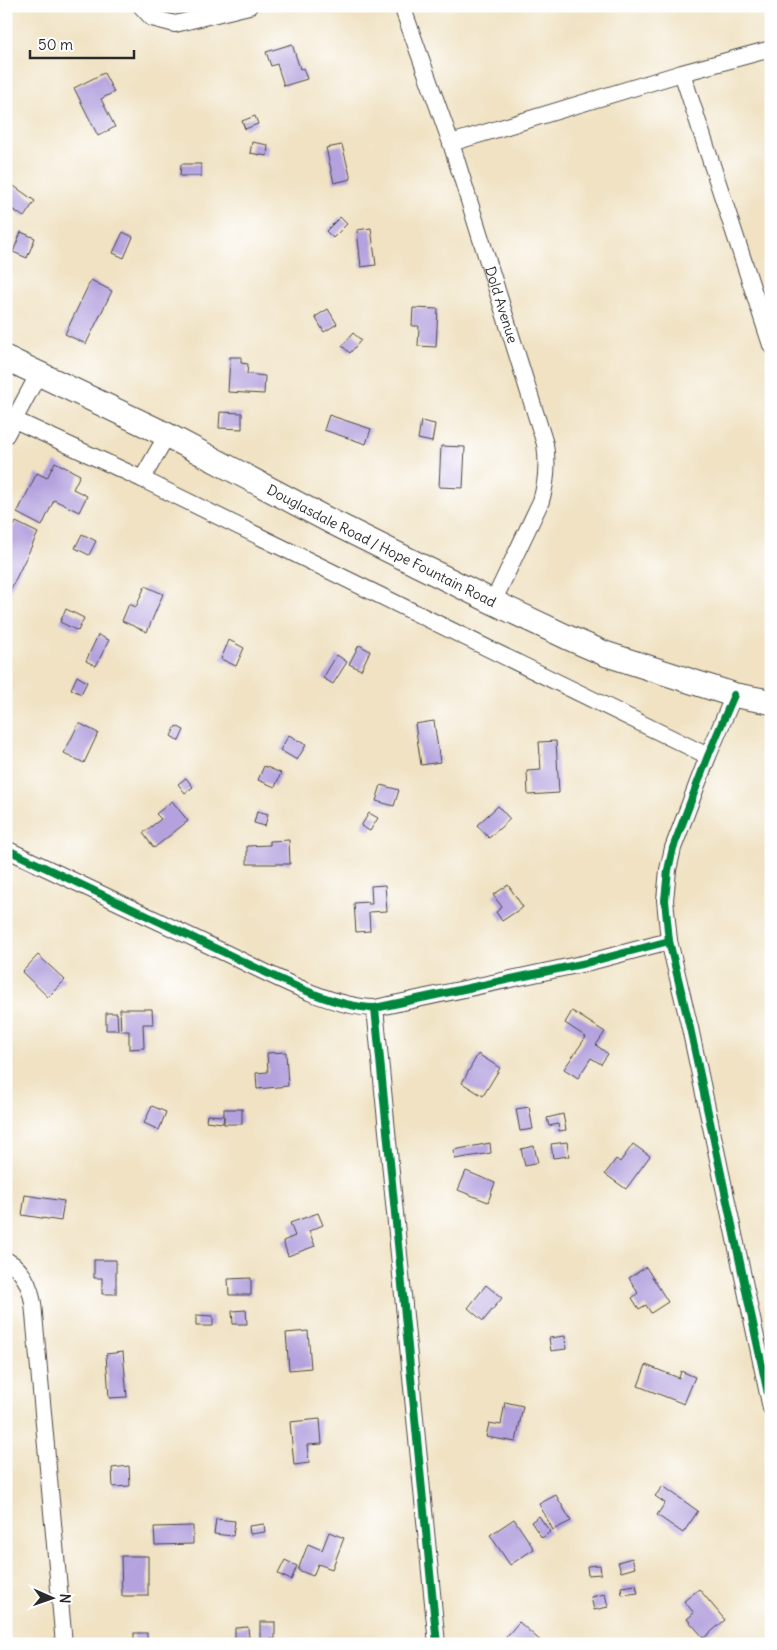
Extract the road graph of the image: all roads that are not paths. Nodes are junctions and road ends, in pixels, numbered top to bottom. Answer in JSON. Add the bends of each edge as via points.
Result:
{"nodes":[{"id":1,"x":141,"y":6,"type":"edge"},
{"id":2,"x":250,"y":6,"type":"edge"},
{"id":3,"x":402,"y":6,"type":"edge"},
{"id":4,"x":771,"y":49,"type":"edge"},
{"id":5,"x":682,"y":74,"type":"junction"},
{"id":6,"x":451,"y":143,"type":"junction"},
{"id":7,"x":771,"y":345,"type":"edge"},
{"id":8,"x":6,"y":358,"type":"edge"},
{"id":9,"x":39,"y":373,"type":"junction"},
{"id":10,"x":10,"y":418,"type":"edge"},
{"id":11,"x":167,"y":434,"type":"junction"},
{"id":12,"x":6,"y":435,"type":"edge"},
{"id":13,"x":142,"y":480,"type":"junction"},
{"id":14,"x":493,"y":602,"type":"junction"},
{"id":15,"x":734,"y":695,"type":"junction"},
{"id":16,"x":771,"y":702,"type":"edge"},
{"id":17,"x":708,"y":756,"type":"junction"},
{"id":18,"x":6,"y":849,"type":"edge"},
{"id":19,"x":669,"y":941,"type":"junction"},
{"id":20,"x":375,"y":1008,"type":"junction"},
{"id":21,"x":6,"y":1260,"type":"edge"},
{"id":22,"x":771,"y":1408,"type":"edge"},
{"id":23,"x":64,"y":1644,"type":"edge"},
{"id":24,"x":437,"y":1644,"type":"edge"}],
"edges":[{"from":1,"to":2,"type":"street","via":[[152,18],[175,24]]},
{"from":3,"to":6,"type":"street","name":"Dold Avenue"},
{"from":4,"to":5,"type":"street"},
{"from":5,"to":6,"type":"street"},
{"from":5,"to":7,"type":"street"},
{"from":6,"to":14,"type":"street","name":"Dold Avenue","via":[[542,432],[546,455],[546,484],[541,501]]},
{"from":8,"to":9,"type":"main road","name":"Douglasdale Road / Hope Fountain Road"},
{"from":9,"to":10,"type":"street"},
{"from":9,"to":11,"type":"main road","name":"Douglasdale Road / Hope Fountain Road"},
{"from":10,"to":12,"type":"street"},
{"from":10,"to":13,"type":"street"},
{"from":11,"to":13,"type":"street"},
{"from":11,"to":14,"type":"main road","name":"Douglasdale Road / Hope Fountain Road","via":[[330,521]]},
{"from":13,"to":17,"type":"street"},
{"from":14,"to":15,"type":"main road","name":"Douglasdale Road / Hope Fountain Road","via":[[606,654]]},
{"from":15,"to":16,"type":"main road","name":"Douglasdale Road / Hope Fountain Road"},
{"from":15,"to":17,"type":"street"},
{"from":17,"to":19,"type":"street","via":[[668,870],[665,900]]},
{"from":18,"to":20,"type":"street","via":[[274,976],[336,1002]]},
{"from":19,"to":20,"type":"street","via":[[586,963]]},
{"from":19,"to":22,"type":"street"},
{"from":20,"to":24,"type":"street"},
{"from":21,"to":23,"type":"street","via":[[24,1276],[33,1303]]}]}
